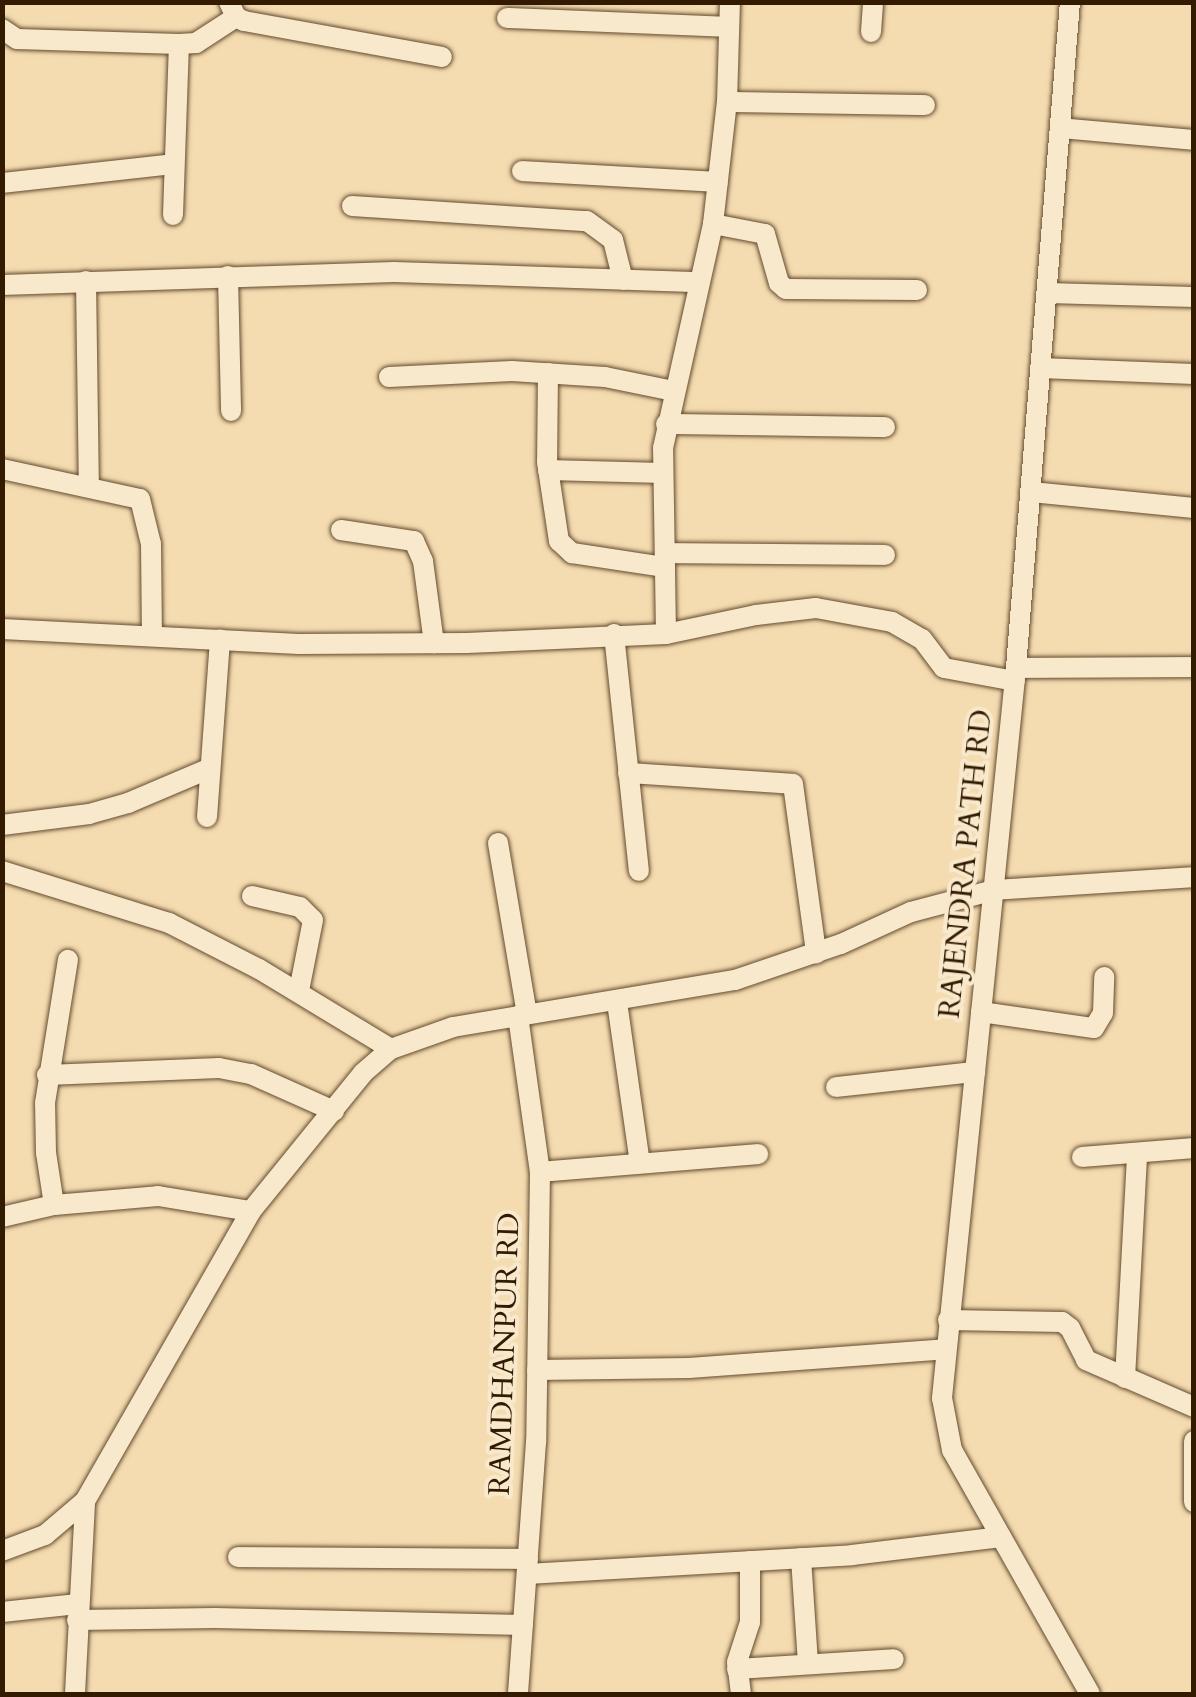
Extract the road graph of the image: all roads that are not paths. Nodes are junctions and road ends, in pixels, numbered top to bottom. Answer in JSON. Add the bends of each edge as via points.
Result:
{"nodes":[{"id":1,"x":730,"y":2,"type":"edge"},
{"id":2,"x":873,"y":2,"type":"edge"},
{"id":3,"x":1070,"y":2,"type":"edge"},
{"id":4,"x":232,"y":10,"type":"edge"},
{"id":5,"x":558,"y":10,"type":"edge"},
{"id":6,"x":592,"y":11,"type":"edge"},
{"id":7,"x":507,"y":18,"type":"dead end"},
{"id":8,"x":728,"y":28,"type":"junction"},
{"id":9,"x":2,"y":30,"type":"edge"},
{"id":10,"x":871,"y":32,"type":"dead end"},
{"id":11,"x":179,"y":44,"type":"junction"},
{"id":12,"x":442,"y":57,"type":"dead end"},
{"id":13,"x":727,"y":102,"type":"junction"},
{"id":14,"x":926,"y":105,"type":"dead end"},
{"id":15,"x":1060,"y":128,"type":"junction"},
{"id":16,"x":1194,"y":140,"type":"edge"},
{"id":17,"x":174,"y":164,"type":"junction"},
{"id":18,"x":522,"y":171,"type":"dead end"},
{"id":19,"x":718,"y":182,"type":"junction"},
{"id":20,"x":2,"y":183,"type":"edge"},
{"id":21,"x":352,"y":206,"type":"dead end"},
{"id":22,"x":173,"y":215,"type":"dead end"},
{"id":23,"x":713,"y":224,"type":"junction"},
{"id":24,"x":228,"y":276,"type":"junction"},
{"id":25,"x":623,"y":280,"type":"junction"},
{"id":26,"x":86,"y":281,"type":"junction"},
{"id":27,"x":700,"y":282,"type":"junction"},
{"id":28,"x":2,"y":285,"type":"edge"},
{"id":29,"x":917,"y":290,"type":"dead end"},
{"id":30,"x":1046,"y":293,"type":"junction"},
{"id":31,"x":1194,"y":296,"type":"edge"},
{"id":32,"x":1040,"y":368,"type":"junction"},
{"id":33,"x":548,"y":373,"type":"junction"},
{"id":34,"x":1194,"y":374,"type":"edge"},
{"id":35,"x":388,"y":377,"type":"dead end"},
{"id":36,"x":674,"y":391,"type":"junction"},
{"id":37,"x":231,"y":411,"type":"dead end"},
{"id":38,"x":666,"y":424,"type":"junction"},
{"id":39,"x":885,"y":427,"type":"dead end"},
{"id":40,"x":2,"y":469,"type":"edge"},
{"id":41,"x":548,"y":470,"type":"junction"},
{"id":42,"x":663,"y":473,"type":"junction"},
{"id":43,"x":89,"y":486,"type":"junction"},
{"id":44,"x":1031,"y":492,"type":"junction"},
{"id":45,"x":1194,"y":508,"type":"edge"},
{"id":46,"x":341,"y":530,"type":"dead end"},
{"id":47,"x":885,"y":555,"type":"dead end"},
{"id":48,"x":665,"y":560,"type":"junction"},
{"id":49,"x":2,"y":629,"type":"edge"},
{"id":50,"x":614,"y":634,"type":"junction"},
{"id":51,"x":666,"y":634,"type":"junction"},
{"id":52,"x":152,"y":635,"type":"junction"},
{"id":53,"x":220,"y":639,"type":"junction"},
{"id":54,"x":434,"y":644,"type":"junction"},
{"id":55,"x":1194,"y":667,"type":"edge"},
{"id":56,"x":1016,"y":674,"type":"junction"},
{"id":57,"x":208,"y":769,"type":"junction"},
{"id":58,"x":628,"y":772,"type":"junction"},
{"id":59,"x":207,"y":818,"type":"dead end"},
{"id":60,"x":2,"y":825,"type":"edge"},
{"id":61,"x":498,"y":842,"type":"dead end"},
{"id":62,"x":2,"y":871,"type":"edge"},
{"id":63,"x":639,"y":871,"type":"dead end"},
{"id":64,"x":1194,"y":877,"type":"edge"},
{"id":65,"x":994,"y":890,"type":"junction"},
{"id":66,"x":252,"y":896,"type":"dead end"},
{"id":67,"x":816,"y":953,"type":"junction"},
{"id":68,"x":68,"y":960,"type":"dead end"},
{"id":69,"x":1104,"y":977,"type":"dead end"},
{"id":70,"x":299,"y":991,"type":"junction"},
{"id":71,"x":617,"y":1002,"type":"junction"},
{"id":72,"x":981,"y":1012,"type":"junction"},
{"id":73,"x":522,"y":1015,"type":"junction"},
{"id":74,"x":391,"y":1050,"type":"junction"},
{"id":75,"x":975,"y":1072,"type":"junction"},
{"id":76,"x":47,"y":1076,"type":"junction"},
{"id":77,"x":836,"y":1086,"type":"dead end"},
{"id":78,"x":334,"y":1111,"type":"junction"},
{"id":79,"x":1194,"y":1148,"type":"edge"},
{"id":80,"x":758,"y":1154,"type":"dead end"},
{"id":81,"x":1137,"y":1154,"type":"junction"},
{"id":82,"x":1082,"y":1157,"type":"dead end"},
{"id":83,"x":640,"y":1163,"type":"junction"},
{"id":84,"x":540,"y":1172,"type":"junction"},
{"id":85,"x":54,"y":1205,"type":"junction"},
{"id":86,"x":250,"y":1211,"type":"junction"},
{"id":87,"x":2,"y":1217,"type":"edge"},
{"id":88,"x":948,"y":1320,"type":"junction"},
{"id":89,"x":945,"y":1348,"type":"junction"},
{"id":90,"x":537,"y":1370,"type":"junction"},
{"id":91,"x":1125,"y":1378,"type":"junction"},
{"id":92,"x":1194,"y":1407,"type":"edge"},
{"id":93,"x":1194,"y":1441,"type":"edge"},
{"id":94,"x":1193,"y":1486,"type":"edge"},
{"id":95,"x":85,"y":1501,"type":"junction"},
{"id":96,"x":1194,"y":1502,"type":"edge"},
{"id":97,"x":1001,"y":1537,"type":"junction"},
{"id":98,"x":2,"y":1551,"type":"edge"},
{"id":99,"x":238,"y":1557,"type":"dead end"},
{"id":100,"x":801,"y":1558,"type":"junction"},
{"id":101,"x":750,"y":1561,"type":"junction"},
{"id":102,"x":527,"y":1566,"type":"junction"},
{"id":103,"x":2,"y":1612,"type":"edge"},
{"id":104,"x":78,"y":1612,"type":"junction"},
{"id":105,"x":523,"y":1625,"type":"junction"},
{"id":106,"x":894,"y":1659,"type":"dead end"},
{"id":107,"x":808,"y":1663,"type":"junction"},
{"id":108,"x":737,"y":1669,"type":"junction"},
{"id":109,"x":75,"y":1694,"type":"edge"},
{"id":110,"x":518,"y":1694,"type":"edge"},
{"id":111,"x":741,"y":1694,"type":"edge"},
{"id":112,"x":1090,"y":1694,"type":"edge"}],
"edges":[{"from":1,"to":8,"type":"street"},
{"from":2,"to":10,"type":"street"},
{"from":3,"to":15,"type":"street","name":"RAJENDRA PATH RD"},
{"from":4,"to":11,"type":"street","via":[[196,42]]},
{"from":4,"to":12,"type":"street","via":[[284,30]]},
{"from":5,"to":6,"type":"street"},
{"from":5,"to":7,"type":"street"},
{"from":6,"to":8,"type":"street"},
{"from":8,"to":13,"type":"street"},
{"from":9,"to":11,"type":"street","via":[[17,39]]},
{"from":11,"to":17,"type":"street"},
{"from":13,"to":14,"type":"street"},
{"from":13,"to":19,"type":"street"},
{"from":15,"to":16,"type":"street"},
{"from":15,"to":30,"type":"street","name":"RAJENDRA PATH RD"},
{"from":17,"to":20,"type":"street"},
{"from":17,"to":22,"type":"street"},
{"from":18,"to":19,"type":"street"},
{"from":19,"to":23,"type":"street"},
{"from":21,"to":25,"type":"street","via":[[587,221],[613,240]]},
{"from":23,"to":27,"type":"street"},
{"from":23,"to":29,"type":"street","via":[[765,234],[786,289]]},
{"from":24,"to":25,"type":"street","via":[[394,272]]},
{"from":24,"to":26,"type":"street"},
{"from":24,"to":37,"type":"street"},
{"from":25,"to":27,"type":"street"},
{"from":26,"to":28,"type":"street"},
{"from":26,"to":43,"type":"street"},
{"from":27,"to":36,"type":"street"},
{"from":30,"to":31,"type":"street"},
{"from":30,"to":32,"type":"street","name":"RAJENDRA PATH RD"},
{"from":32,"to":34,"type":"street"},
{"from":32,"to":44,"type":"street","name":"RAJENDRA PATH RD"},
{"from":33,"to":35,"type":"street"},
{"from":33,"to":36,"type":"street"},
{"from":33,"to":41,"type":"street"},
{"from":36,"to":38,"type":"street"},
{"from":38,"to":39,"type":"street"},
{"from":38,"to":42,"type":"street"},
{"from":40,"to":43,"type":"street"},
{"from":41,"to":42,"type":"street"},
{"from":41,"to":48,"type":"street","via":[[564,549]]},
{"from":42,"to":48,"type":"street"},
{"from":43,"to":52,"type":"street","via":[[131,494],[146,509]]},
{"from":44,"to":45,"type":"street"},
{"from":44,"to":56,"type":"street","name":"RAJENDRA PATH RD"},
{"from":46,"to":54,"type":"street","via":[[414,541],[423,561]]},
{"from":47,"to":48,"type":"street"},
{"from":48,"to":51,"type":"street"},
{"from":49,"to":52,"type":"street"},
{"from":50,"to":51,"type":"street"},
{"from":50,"to":54,"type":"street"},
{"from":50,"to":58,"type":"street"},
{"from":51,"to":56,"type":"street","via":[[798,609],[870,615],[911,629],[944,668]]},
{"from":52,"to":53,"type":"street"},
{"from":53,"to":54,"type":"street"},
{"from":53,"to":57,"type":"street"},
{"from":55,"to":56,"type":"street"},
{"from":56,"to":65,"type":"street","name":"RAJENDRA PATH RD"},
{"from":57,"to":59,"type":"street"},
{"from":57,"to":60,"type":"street","via":[[115,807]]},
{"from":58,"to":63,"type":"street"},
{"from":58,"to":67,"type":"street","via":[[792,784]]},
{"from":61,"to":73,"type":"street","name":"RAMDHANPUR RD"},
{"from":62,"to":70,"type":"street","via":[[169,923]]},
{"from":64,"to":65,"type":"street"},
{"from":65,"to":67,"type":"street","via":[[910,912]]},
{"from":65,"to":72,"type":"street","name":"RAJENDRA PATH RD"},
{"from":66,"to":70,"type":"street","via":[[300,907],[313,920]]},
{"from":67,"to":71,"type":"street","via":[[735,980]]},
{"from":68,"to":76,"type":"street"},
{"from":69,"to":72,"type":"street","via":[[1103,1013],[1094,1028]]},
{"from":70,"to":74,"type":"street"},
{"from":71,"to":73,"type":"street"},
{"from":71,"to":83,"type":"street"},
{"from":72,"to":75,"type":"street","name":"RAJENDRA PATH RD"},
{"from":73,"to":74,"type":"street","via":[[453,1027]]},
{"from":73,"to":84,"type":"street","name":"RAMDHANPUR RD"},
{"from":74,"to":78,"type":"street","via":[[363,1072]]},
{"from":75,"to":77,"type":"street"},
{"from":75,"to":88,"type":"street","name":"RAJENDRA PATH RD"},
{"from":76,"to":78,"type":"street","via":[[219,1068],[251,1074]]},
{"from":76,"to":85,"type":"street","via":[[46,1154]]},
{"from":78,"to":86,"type":"street"},
{"from":79,"to":81,"type":"street"},
{"from":80,"to":83,"type":"street"},
{"from":81,"to":82,"type":"street"},
{"from":81,"to":91,"type":"street"},
{"from":83,"to":84,"type":"street"},
{"from":84,"to":90,"type":"street","name":"RAMDHANPUR RD"},
{"from":85,"to":86,"type":"street","via":[[158,1196]]},
{"from":85,"to":87,"type":"street"},
{"from":86,"to":95,"type":"street"},
{"from":88,"to":89,"type":"street","name":"RAJENDRA PATH RD"},
{"from":88,"to":91,"type":"street","via":[[1062,1322],[1086,1360]]},
{"from":89,"to":90,"type":"street","via":[[689,1368]]},
{"from":89,"to":97,"type":"street","name":"RAJENDRA PATH RD","via":[[944,1426]]},
{"from":90,"to":102,"type":"street","name":"RAMDHANPUR RD"},
{"from":91,"to":92,"type":"street"},
{"from":93,"to":94,"type":"street"},
{"from":94,"to":96,"type":"street"},
{"from":95,"to":98,"type":"street","via":[[45,1535]]},
{"from":95,"to":104,"type":"street"},
{"from":97,"to":100,"type":"street"},
{"from":97,"to":112,"type":"street","name":"RAJENDRA PATH RD"},
{"from":99,"to":102,"type":"street"},
{"from":100,"to":101,"type":"street"},
{"from":100,"to":107,"type":"street"},
{"from":101,"to":102,"type":"street"},
{"from":101,"to":108,"type":"street","via":[[750,1622]]},
{"from":102,"to":105,"type":"street","name":"RAMDHANPUR RD"},
{"from":103,"to":104,"type":"street"},
{"from":104,"to":105,"type":"street"},
{"from":104,"to":109,"type":"street"},
{"from":105,"to":110,"type":"street","name":"RAMDHANPUR RD"},
{"from":106,"to":107,"type":"street"},
{"from":107,"to":108,"type":"street"},
{"from":108,"to":111,"type":"street"}]}
